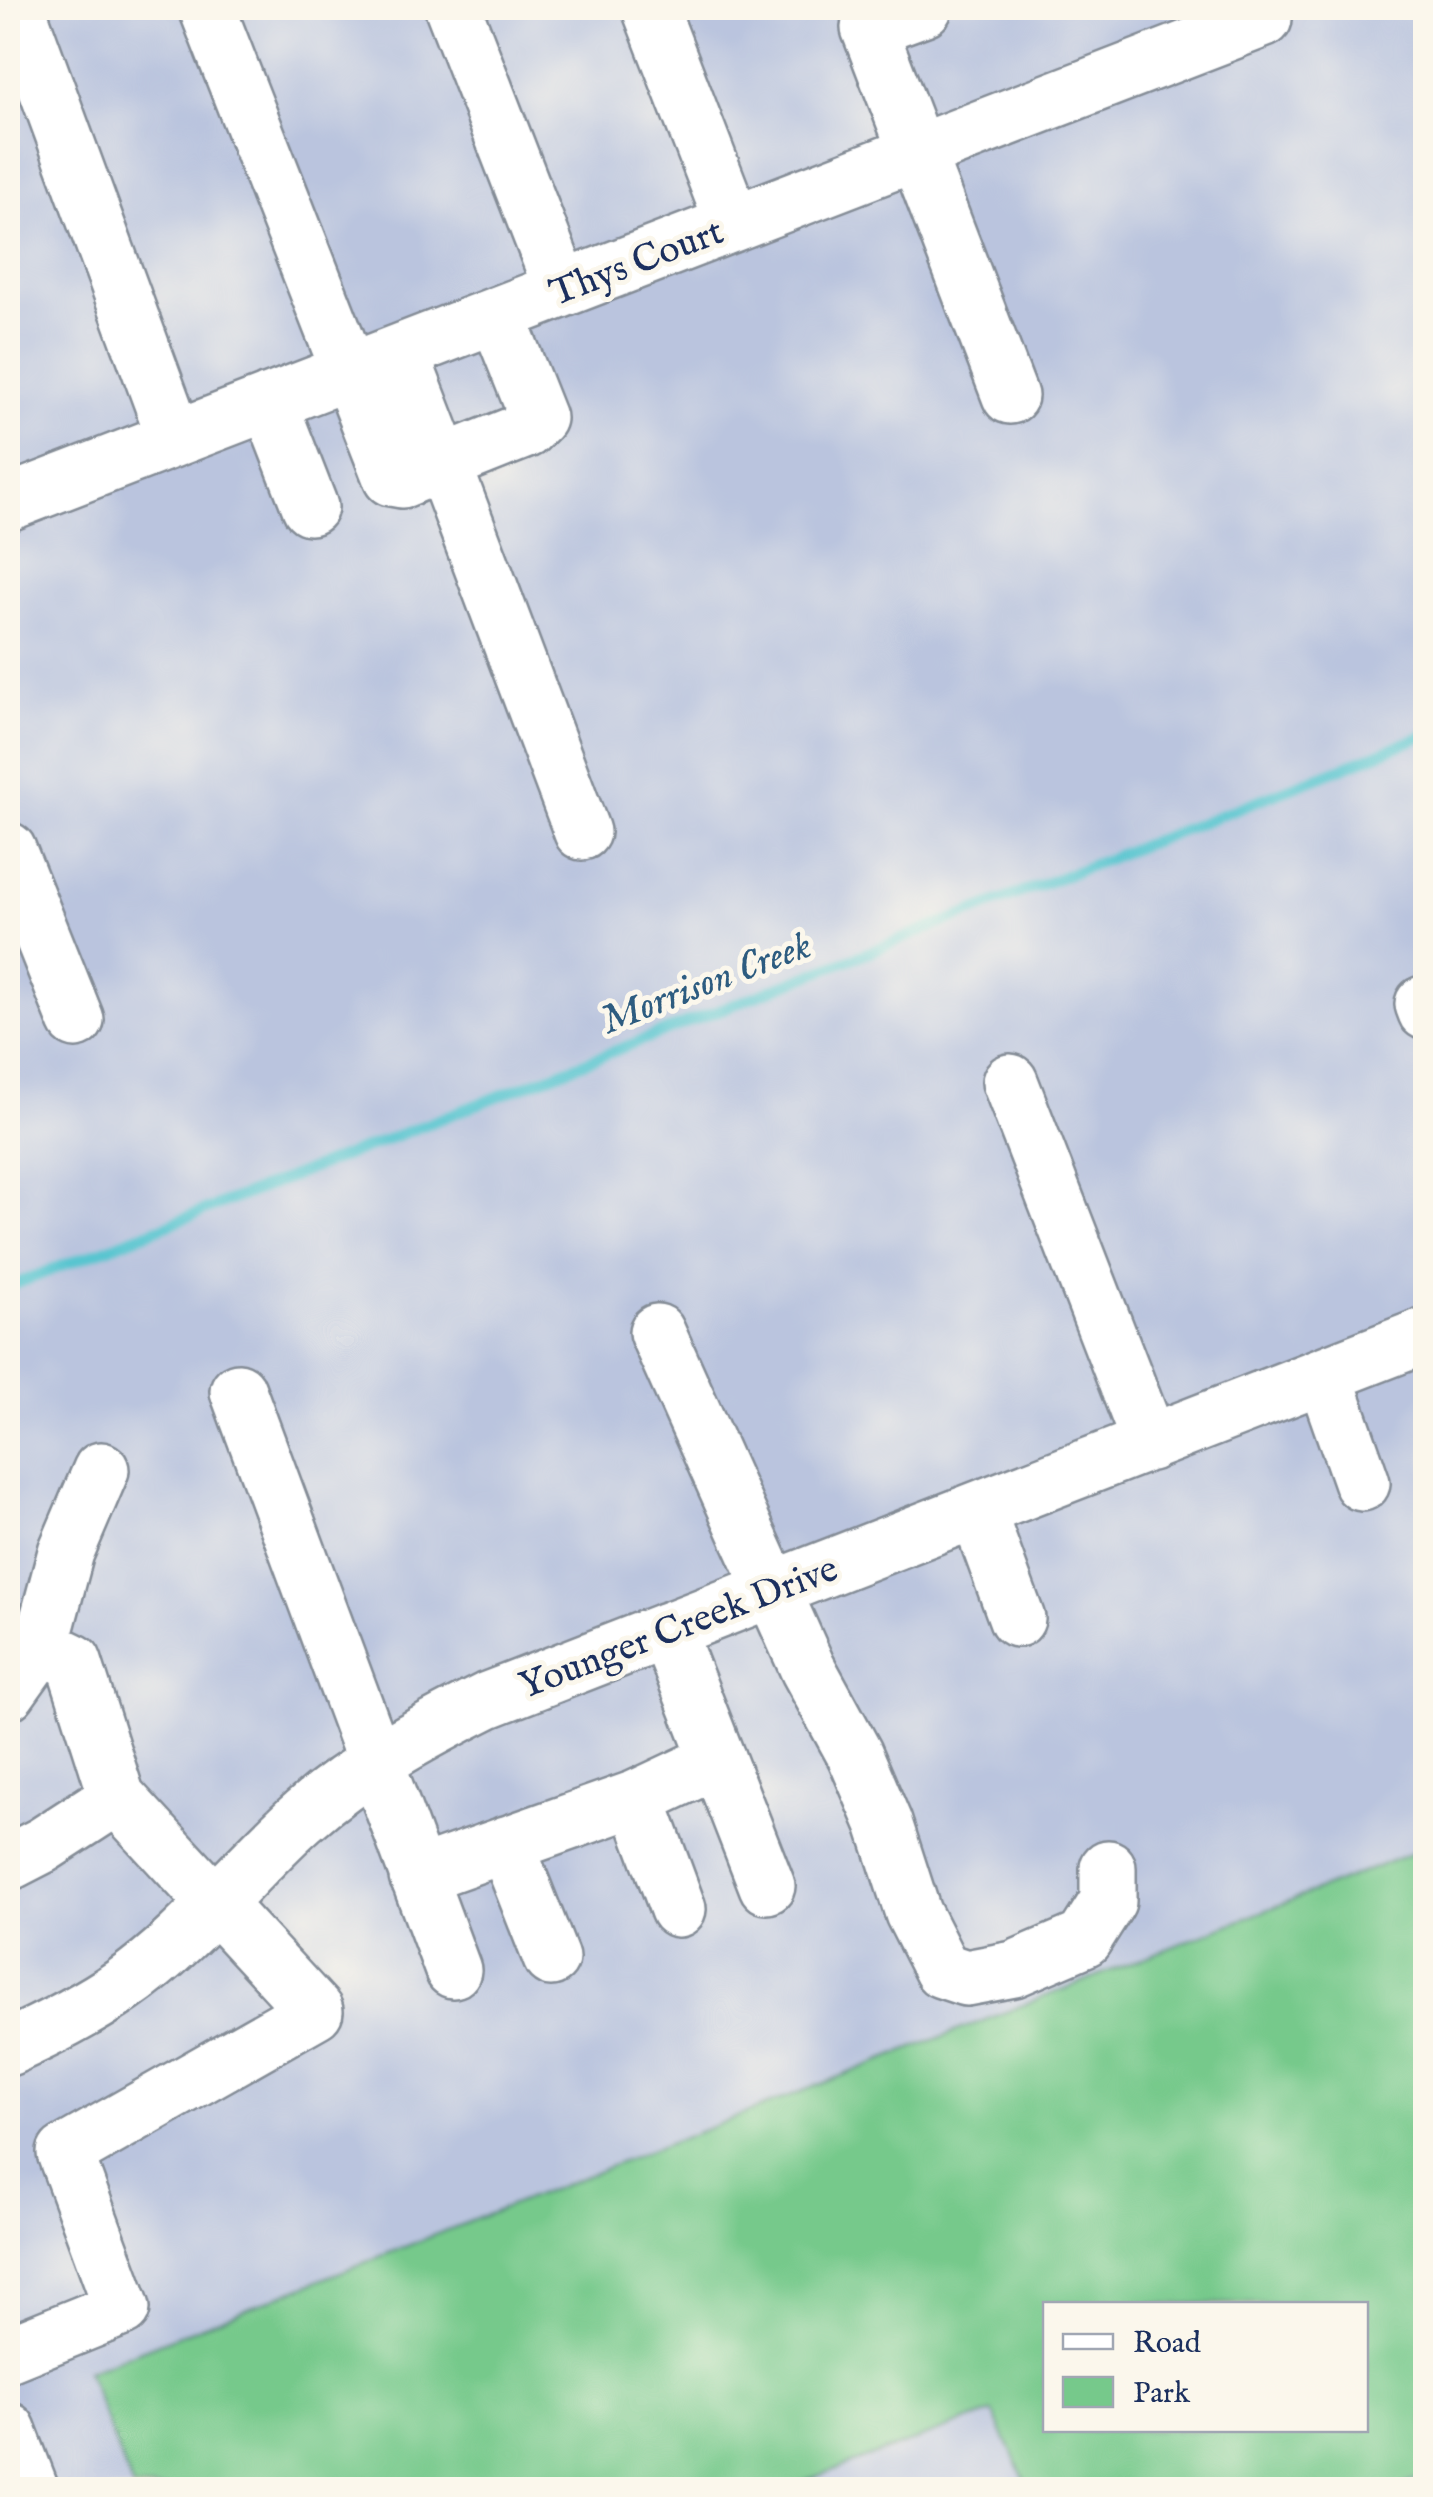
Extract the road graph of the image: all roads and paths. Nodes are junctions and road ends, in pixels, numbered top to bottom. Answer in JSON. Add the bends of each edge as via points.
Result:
{"nodes":[{"id":1,"x":17,"y":8,"type":"edge"},
{"id":2,"x":207,"y":8,"type":"edge"},
{"id":3,"x":453,"y":8,"type":"edge"},
{"id":4,"x":650,"y":8,"type":"edge"},
{"id":5,"x":924,"y":8,"type":"edge"},
{"id":6,"x":1262,"y":13,"type":"edge"},
{"id":7,"x":917,"y":152,"type":"junction"},
{"id":8,"x":733,"y":223,"type":"junction"},
{"id":9,"x":562,"y":289,"type":"junction"},
{"id":10,"x":496,"y":315,"type":"junction"},
{"id":11,"x":400,"y":352,"type":"junction"},
{"id":12,"x":351,"y":371,"type":"junction"},
{"id":13,"x":1010,"y":396,"type":"dead end"},
{"id":14,"x":269,"y":402,"type":"junction"},
{"id":15,"x":175,"y":438,"type":"junction"},
{"id":16,"x":443,"y":463,"type":"junction"},
{"id":17,"x":8,"y":500,"type":"edge"},
{"id":18,"x":310,"y":507,"type":"dead end"},
{"id":19,"x":582,"y":832,"type":"dead end"},
{"id":20,"x":8,"y":850,"type":"edge"},
{"id":21,"x":76,"y":1020,"type":"dead end"},
{"id":22,"x":1010,"y":1082,"type":"dead end"},
{"id":23,"x":656,"y":1332,"type":"dead end"},
{"id":24,"x":1426,"y":1335,"type":"edge"},
{"id":25,"x":1324,"y":1374,"type":"junction"},
{"id":26,"x":238,"y":1392,"type":"dead end"},
{"id":27,"x":1150,"y":1444,"type":"junction"},
{"id":28,"x":101,"y":1470,"type":"dead end"},
{"id":29,"x":1362,"y":1483,"type":"dead end"},
{"id":30,"x":977,"y":1510,"type":"junction"},
{"id":31,"x":771,"y":1590,"type":"junction"},
{"id":32,"x":1017,"y":1619,"type":"dead end"},
{"id":33,"x":667,"y":1630,"type":"junction"},
{"id":34,"x":42,"y":1646,"type":"junction"},
{"id":35,"x":8,"y":1692,"type":"edge"},
{"id":36,"x":718,"y":1760,"type":"junction"},
{"id":37,"x":375,"y":1763,"type":"junction"},
{"id":38,"x":116,"y":1797,"type":"junction"},
{"id":39,"x":638,"y":1798,"type":"junction"},
{"id":40,"x":506,"y":1844,"type":"junction"},
{"id":41,"x":8,"y":1863,"type":"edge"},
{"id":42,"x":1108,"y":1868,"type":"dead end"},
{"id":43,"x":418,"y":1876,"type":"junction"},
{"id":44,"x":767,"y":1886,"type":"dead end"},
{"id":45,"x":215,"y":1902,"type":"junction"},
{"id":46,"x":678,"y":1909,"type":"dead end"},
{"id":47,"x":551,"y":1958,"type":"dead end"},
{"id":48,"x":453,"y":1970,"type":"dead end"},
{"id":49,"x":8,"y":2048,"type":"edge"},
{"id":50,"x":8,"y":2354,"type":"edge"},
{"id":51,"x":8,"y":2430,"type":"edge"},
{"id":52,"x":31,"y":2490,"type":"edge"}],
"edges":[{"from":1,"to":15,"type":"street"},
{"from":2,"to":12,"type":"street"},
{"from":3,"to":9,"type":"street"},
{"from":4,"to":8,"type":"street"},
{"from":5,"to":7,"type":"street","via":[[869,28]]},
{"from":6,"to":7,"type":"street","name":"Thys Court"},
{"from":7,"to":8,"type":"street","name":"Thys Court"},
{"from":7,"to":13,"type":"street"},
{"from":8,"to":9,"type":"street","name":"Thys Court"},
{"from":9,"to":10,"type":"street","name":"Thys Court"},
{"from":10,"to":11,"type":"street","name":"Thys Court"},
{"from":10,"to":16,"type":"street","via":[[538,418],[526,430]]},
{"from":11,"to":12,"type":"street","name":"Thys Court"},
{"from":11,"to":16,"type":"street"},
{"from":12,"to":14,"type":"street","name":"Thys Court"},
{"from":12,"to":16,"type":"street","via":[[391,478]]},
{"from":14,"to":15,"type":"street","name":"Thys Court"},
{"from":14,"to":18,"type":"street"},
{"from":15,"to":17,"type":"street","name":"Thys Court"},
{"from":16,"to":19,"type":"street"},
{"from":20,"to":21,"type":"street"},
{"from":22,"to":27,"type":"street"},
{"from":23,"to":31,"type":"street"},
{"from":24,"to":25,"type":"street","name":"Younger Creek Drive"},
{"from":25,"to":27,"type":"street","name":"Younger Creek Drive"},
{"from":25,"to":29,"type":"street"},
{"from":26,"to":37,"type":"street"},
{"from":27,"to":30,"type":"street","name":"Younger Creek Drive"},
{"from":28,"to":34,"type":"street","via":[[66,1552]]},
{"from":30,"to":31,"type":"street","name":"Younger Creek Drive"},
{"from":30,"to":32,"type":"street"},
{"from":31,"to":33,"type":"street","name":"Younger Creek Drive"},
{"from":31,"to":42,"type":"street","via":[[854,1755],[913,1913],[942,1970],[966,1978],[1014,1969],[1084,1939],[1108,1901]]},
{"from":33,"to":36,"type":"street"},
{"from":33,"to":37,"type":"street","name":"Younger Creek Drive","via":[[488,1700]]},
{"from":34,"to":35,"type":"street"},
{"from":34,"to":38,"type":"street","via":[[74,1662]]},
{"from":36,"to":39,"type":"street"},
{"from":36,"to":44,"type":"street"},
{"from":37,"to":43,"type":"street"},
{"from":37,"to":45,"type":"street","name":"Younger Creek Drive","via":[[302,1818]]},
{"from":38,"to":41,"type":"street"},
{"from":38,"to":45,"type":"street"},
{"from":39,"to":40,"type":"street"},
{"from":39,"to":46,"type":"street"},
{"from":40,"to":43,"type":"street"},
{"from":40,"to":47,"type":"street"},
{"from":43,"to":48,"type":"street"},
{"from":45,"to":49,"type":"street","name":"Younger Creek Drive","via":[[124,1985]]},
{"from":45,"to":50,"type":"street","via":[[315,2011],[65,2154],[122,2308]]},
{"from":51,"to":52,"type":"street"}]}
